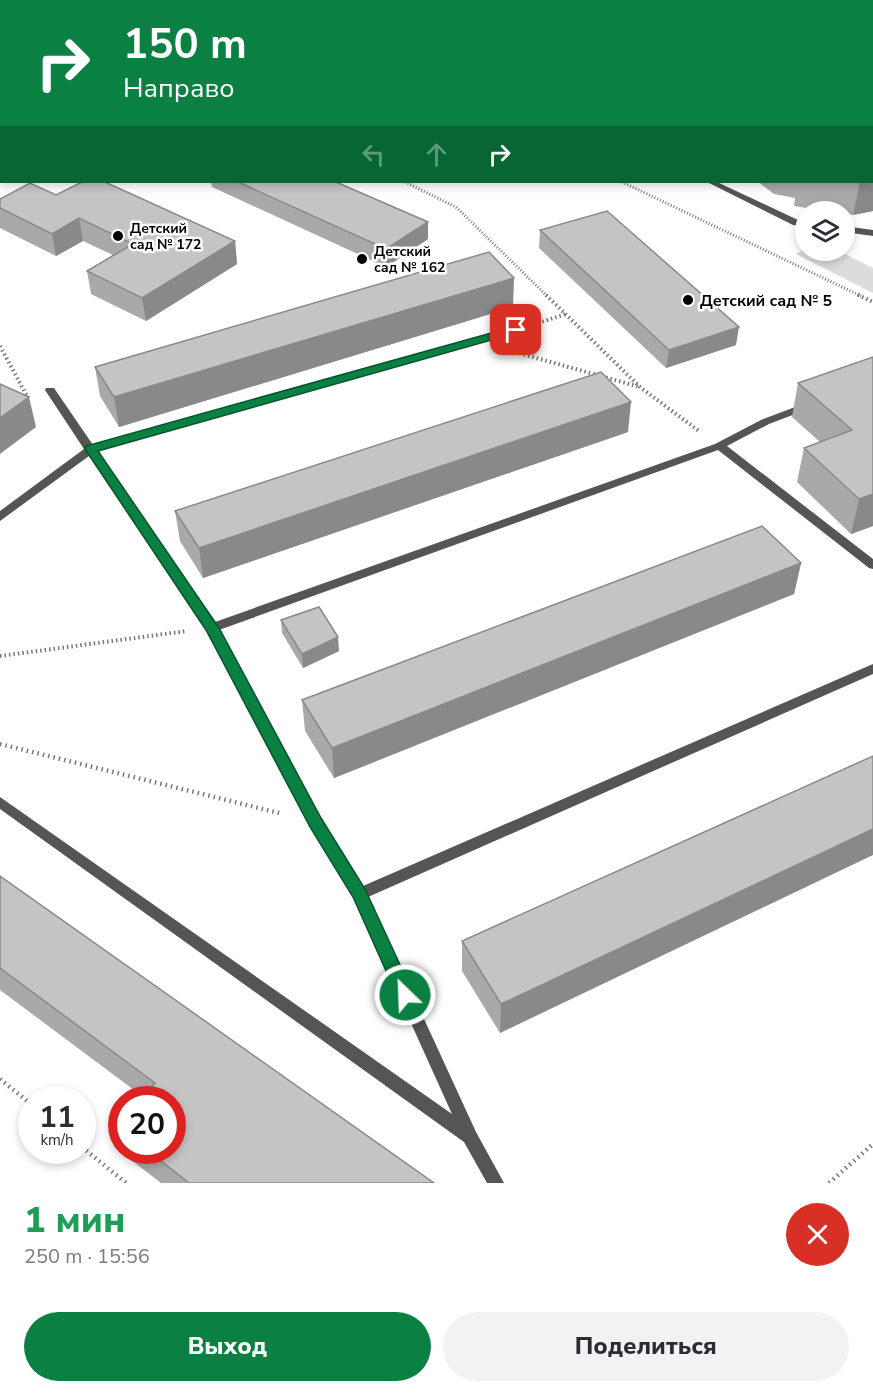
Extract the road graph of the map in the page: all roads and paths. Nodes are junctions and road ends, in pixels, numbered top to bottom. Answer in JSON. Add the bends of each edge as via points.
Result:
{"nodes":[{"id":1,"x":407,"y":183,"type":"edge"},
{"id":2,"x":624,"y":183,"type":"edge"},
{"id":3,"x":713,"y":183,"type":"edge"},
{"id":4,"x":795,"y":222,"type":"edge"},
{"id":5,"x":855,"y":231,"type":"edge"},
{"id":6,"x":873,"y":233,"type":"edge"},
{"id":7,"x":873,"y":302,"type":"edge"},
{"id":8,"x":566,"y":314,"type":"junction"},
{"id":9,"x":516,"y":330,"type":"joint"},
{"id":10,"x":479,"y":341,"type":"junction"},
{"id":11,"x":0,"y":346,"type":"edge"},
{"id":12,"x":641,"y":388,"type":"junction"},
{"id":13,"x":50,"y":390,"type":"dead end"},
{"id":14,"x":22,"y":400,"type":"edge"},
{"id":15,"x":819,"y":402,"type":"edge"},
{"id":16,"x":719,"y":446,"type":"junction"},
{"id":17,"x":91,"y":449,"type":"junction"},
{"id":18,"x":0,"y":517,"type":"edge"},
{"id":19,"x":873,"y":565,"type":"edge"},
{"id":20,"x":212,"y":628,"type":"junction"},
{"id":21,"x":0,"y":656,"type":"edge"},
{"id":22,"x":873,"y":669,"type":"edge"},
{"id":23,"x":0,"y":744,"type":"edge"},
{"id":24,"x":0,"y":802,"type":"edge"},
{"id":25,"x":316,"y":822,"type":"junction"},
{"id":26,"x":360,"y":894,"type":"junction"},
{"id":27,"x":0,"y":1079,"type":"edge"},
{"id":28,"x":18,"y":1094,"type":"edge"},
{"id":29,"x":470,"y":1137,"type":"junction"},
{"id":30,"x":873,"y":1143,"type":"edge"},
{"id":31,"x":96,"y":1159,"type":"edge"},
{"id":32,"x":126,"y":1183,"type":"edge"},
{"id":33,"x":496,"y":1183,"type":"edge"},
{"id":34,"x":829,"y":1183,"type":"edge"}],
"edges":[{"from":1,"to":8,"type":"path","via":[[456,207]]},
{"from":2,"to":7,"type":"path"},
{"from":3,"to":4,"type":"lane"},
{"from":5,"to":6,"type":"lane"},
{"from":8,"to":9,"type":"path"},
{"from":8,"to":12,"type":"path"},
{"from":9,"to":10,"type":"lane"},
{"from":10,"to":12,"type":"path"},
{"from":10,"to":17,"type":"lane"},
{"from":11,"to":14,"type":"path","via":[[28,398]]},
{"from":12,"to":16,"type":"path"},
{"from":13,"to":17,"type":"lane"},
{"from":15,"to":16,"type":"lane","via":[[765,422]]},
{"from":16,"to":19,"type":"lane"},
{"from":16,"to":20,"type":"lane"},
{"from":17,"to":18,"type":"lane"},
{"from":17,"to":20,"type":"lane"},
{"from":20,"to":21,"type":"path"},
{"from":20,"to":25,"type":"lane"},
{"from":22,"to":26,"type":"lane"},
{"from":23,"to":25,"type":"path"},
{"from":24,"to":29,"type":"lane"},
{"from":25,"to":26,"type":"lane"},
{"from":26,"to":29,"type":"lane"},
{"from":27,"to":28,"type":"path"},
{"from":29,"to":33,"type":"lane"},
{"from":30,"to":34,"type":"path"},
{"from":31,"to":32,"type":"path"}]}
